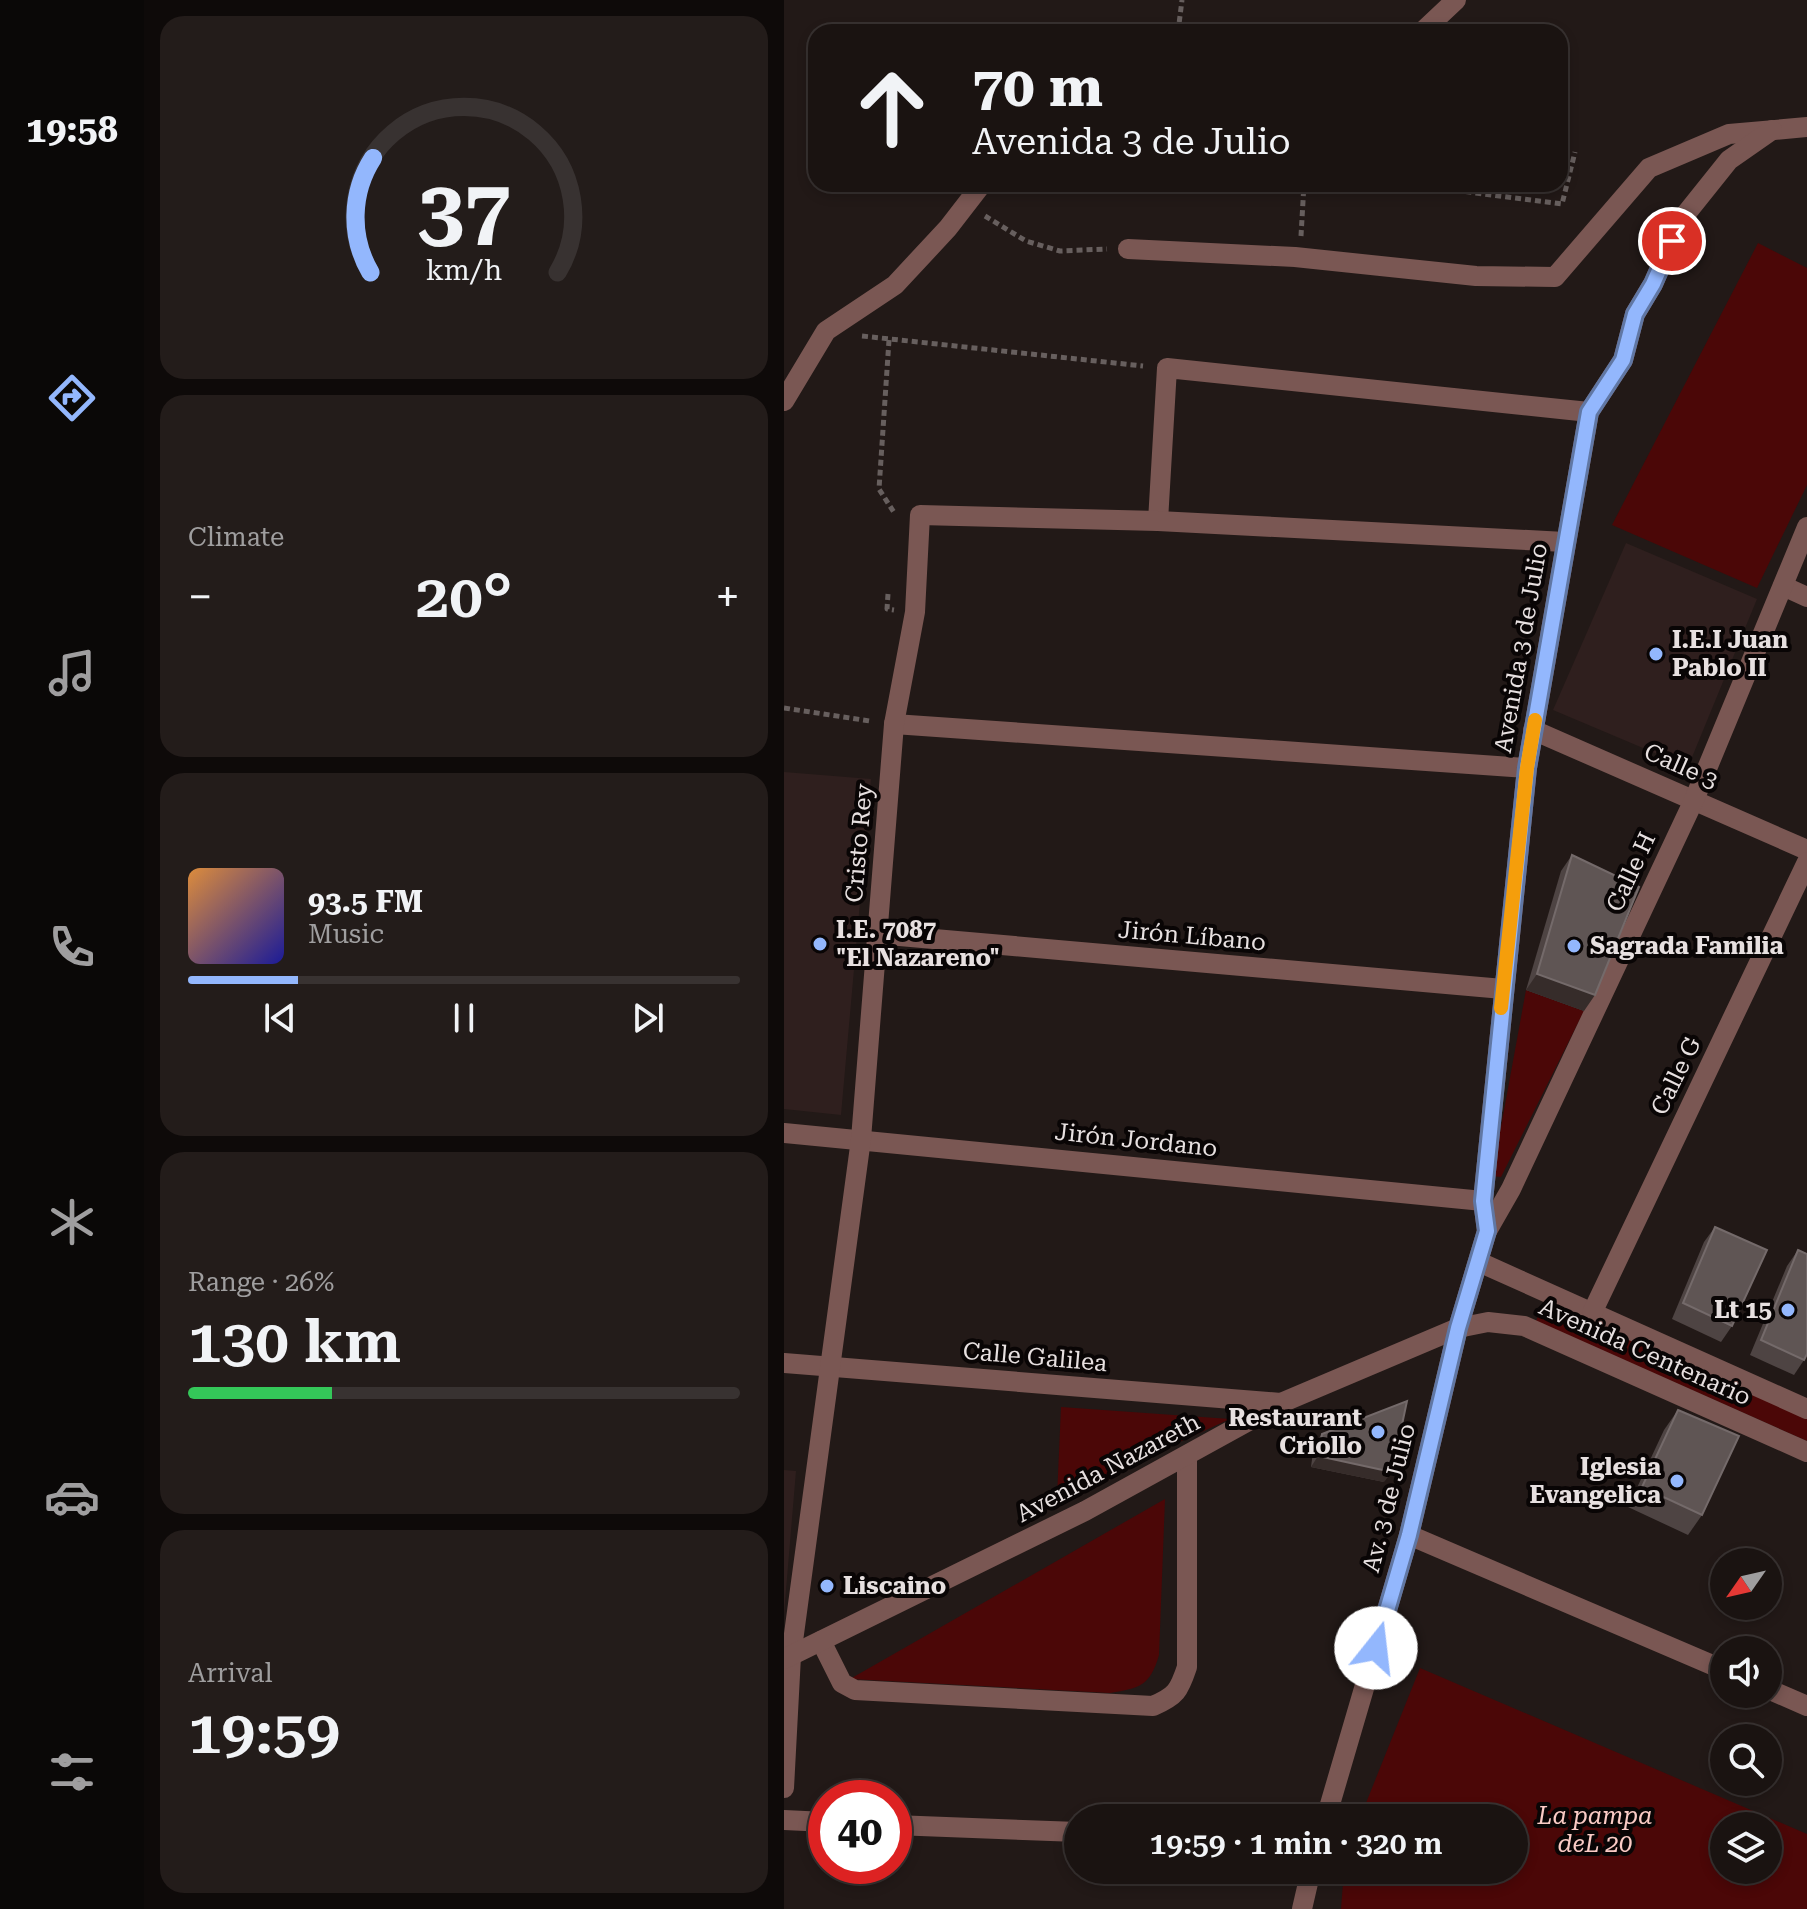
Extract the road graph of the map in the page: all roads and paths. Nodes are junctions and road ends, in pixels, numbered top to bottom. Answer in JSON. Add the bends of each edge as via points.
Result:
{"nodes":[{"id":1,"x":1182,"y":0,"type":"edge"},
{"id":2,"x":1456,"y":0,"type":"edge"},
{"id":3,"x":1179,"y":24,"type":"edge"},
{"id":4,"x":1430,"y":24,"type":"edge"},
{"id":5,"x":1807,"y":127,"type":"edge"},
{"id":6,"x":1772,"y":130,"type":"junction"},
{"id":7,"x":1575,"y":152,"type":"dead end"},
{"id":8,"x":1568,"y":180,"type":"edge"},
{"id":9,"x":976,"y":192,"type":"edge"},
{"id":10,"x":1303,"y":192,"type":"edge"},
{"id":11,"x":1468,"y":192,"type":"edge"},
{"id":12,"x":1565,"y":192,"type":"edge"},
{"id":13,"x":966,"y":205,"type":"junction"},
{"id":14,"x":1128,"y":249,"type":"joint"},
{"id":15,"x":1299,"y":257,"type":"junction"},
{"id":16,"x":826,"y":331,"type":"junction"},
{"id":17,"x":889,"y":340,"type":"junction"},
{"id":18,"x":1167,"y":368,"type":"junction"},
{"id":19,"x":784,"y":401,"type":"edge"},
{"id":20,"x":1589,"y":412,"type":"junction"},
{"id":21,"x":897,"y":516,"type":"dead end"},
{"id":22,"x":1158,"y":521,"type":"junction"},
{"id":23,"x":1807,"y":527,"type":"edge"},
{"id":24,"x":1565,"y":542,"type":"junction"},
{"id":25,"x":1783,"y":586,"type":"junction"},
{"id":26,"x":889,"y":594,"type":"dead end"},
{"id":27,"x":1807,"y":597,"type":"edge"},
{"id":28,"x":915,"y":612,"type":"junction"},
{"id":29,"x":784,"y":708,"type":"edge"},
{"id":30,"x":894,"y":724,"type":"junction"},
{"id":31,"x":1533,"y":730,"type":"junction"},
{"id":32,"x":1527,"y":768,"type":"junction"},
{"id":33,"x":1694,"y":800,"type":"junction"},
{"id":34,"x":1807,"y":850,"type":"edge"},
{"id":35,"x":1807,"y":862,"type":"edge"},
{"id":36,"x":877,"y":934,"type":"junction"},
{"id":37,"x":1503,"y":989,"type":"junction"},
{"id":38,"x":784,"y":1133,"type":"edge"},
{"id":39,"x":861,"y":1139,"type":"junction"},
{"id":40,"x":1483,"y":1201,"type":"junction"},
{"id":41,"x":1487,"y":1231,"type":"junction"},
{"id":42,"x":1479,"y":1262,"type":"junction"},
{"id":43,"x":1592,"y":1313,"type":"junction"},
{"id":44,"x":1458,"y":1328,"type":"junction"},
{"id":45,"x":784,"y":1363,"type":"edge"},
{"id":46,"x":829,"y":1366,"type":"junction"},
{"id":47,"x":1281,"y":1403,"type":"junction"},
{"id":48,"x":1805,"y":1404,"type":"edge"},
{"id":49,"x":1807,"y":1452,"type":"edge"},
{"id":50,"x":1187,"y":1457,"type":"junction"},
{"id":51,"x":1409,"y":1535,"type":"junction"},
{"id":52,"x":821,"y":1641,"type":"junction"},
{"id":53,"x":787,"y":1657,"type":"edge"},
{"id":54,"x":1710,"y":1664,"type":"edge"},
{"id":55,"x":1782,"y":1695,"type":"edge"},
{"id":56,"x":1807,"y":1706,"type":"edge"},
{"id":57,"x":784,"y":1788,"type":"edge"},
{"id":58,"x":1330,"y":1804,"type":"edge"},
{"id":59,"x":784,"y":1820,"type":"edge"},
{"id":60,"x":808,"y":1821,"type":"edge"},
{"id":61,"x":912,"y":1826,"type":"edge"},
{"id":62,"x":1064,"y":1831,"type":"edge"},
{"id":63,"x":1308,"y":1884,"type":"edge"},
{"id":64,"x":1302,"y":1909,"type":"edge"}],
"edges":[{"from":1,"to":3,"type":"path"},
{"from":2,"to":4,"type":"street"},
{"from":5,"to":6,"type":"street"},
{"from":6,"to":15,"type":"street","via":[[1729,134],[1649,168],[1555,277],[1476,276]]},
{"from":6,"to":20,"type":"street","name":"Avenida 3 de Julio","via":[[1729,160],[1681,220],[1635,314],[1623,360]]},
{"from":7,"to":8,"type":"path"},
{"from":9,"to":13,"type":"street"},
{"from":10,"to":15,"type":"path"},
{"from":11,"to":12,"type":"path","via":[[1562,204]]},
{"from":13,"to":14,"type":"path","via":[[1026,241],[1060,251]]},
{"from":13,"to":16,"type":"street","via":[[895,285]]},
{"from":14,"to":15,"type":"street"},
{"from":16,"to":17,"type":"path"},
{"from":16,"to":19,"type":"street"},
{"from":17,"to":18,"type":"path"},
{"from":17,"to":21,"type":"path","via":[[879,489]]},
{"from":18,"to":20,"type":"street"},
{"from":18,"to":22,"type":"street"},
{"from":20,"to":24,"type":"street","name":"Avenida 3 de Julio"},
{"from":22,"to":24,"type":"street"},
{"from":22,"to":28,"type":"street","name":"Cristo Rey","via":[[920,515]]},
{"from":23,"to":25,"type":"street","name":"Calle H"},
{"from":24,"to":31,"type":"street","name":"Avenida 3 de Julio"},
{"from":25,"to":27,"type":"street"},
{"from":25,"to":33,"type":"street","name":"Calle H"},
{"from":26,"to":28,"type":"path","via":[[887,609]]},
{"from":28,"to":30,"type":"street","name":"Cristo Rey"},
{"from":29,"to":30,"type":"path"},
{"from":30,"to":32,"type":"street"},
{"from":30,"to":36,"type":"street","name":"Cristo Rey"},
{"from":31,"to":32,"type":"street","name":"Avenida 3 de Julio"},
{"from":31,"to":33,"type":"street","name":"Calle 3"},
{"from":32,"to":37,"type":"street","name":"Avenida 3 de Julio"},
{"from":33,"to":34,"type":"street","name":"Calle 3"},
{"from":33,"to":41,"type":"street","name":"Calle H"},
{"from":35,"to":43,"type":"street","name":"Calle G"},
{"from":36,"to":37,"type":"street","name":"Jirón Líbano"},
{"from":36,"to":39,"type":"street","name":"Cristo Rey"},
{"from":37,"to":40,"type":"street","name":"Avenida 3 de Julio"},
{"from":38,"to":39,"type":"street","name":"Jirón Jordano"},
{"from":39,"to":40,"type":"street","name":"Jirón Jordano"},
{"from":39,"to":46,"type":"street","name":"Cristo Rey"},
{"from":40,"to":41,"type":"street","name":"Avenida 3 de Julio"},
{"from":41,"to":42,"type":"street","name":"Avenida 3 de Julio"},
{"from":42,"to":43,"type":"street","name":"Avenida Centenario"},
{"from":42,"to":44,"type":"street","name":"Avenida 3 de Julio"},
{"from":43,"to":48,"type":"street","name":"Avenida Centenario"},
{"from":44,"to":47,"type":"street","name":"Avenida Nazareth"},
{"from":44,"to":49,"type":"street","name":"Avenida Centenario","via":[[1488,1322],[1524,1326]]},
{"from":44,"to":51,"type":"street","name":"Av. 3 de Julio"},
{"from":45,"to":46,"type":"street","name":"Calle Galilea"},
{"from":46,"to":47,"type":"street","name":"Calle Galilea"},
{"from":46,"to":53,"type":"street","name":"Cristo Rey"},
{"from":47,"to":50,"type":"street","name":"Avenida Nazareth"},
{"from":50,"to":52,"type":"street","name":"Avenida Nazareth"},
{"from":50,"to":52,"type":"street","via":[[1187,1667],[1171,1698],[1153,1706],[855,1690],[842,1683]]},
{"from":51,"to":54,"type":"street"},
{"from":51,"to":58,"type":"street","name":"Av. 3 de Julio"},
{"from":52,"to":53,"type":"street","name":"Avenida Nazareth"},
{"from":53,"to":57,"type":"street","name":"Cristo Rey"},
{"from":55,"to":56,"type":"street"},
{"from":59,"to":60,"type":"street"},
{"from":61,"to":62,"type":"street"},
{"from":63,"to":64,"type":"street"}]}
